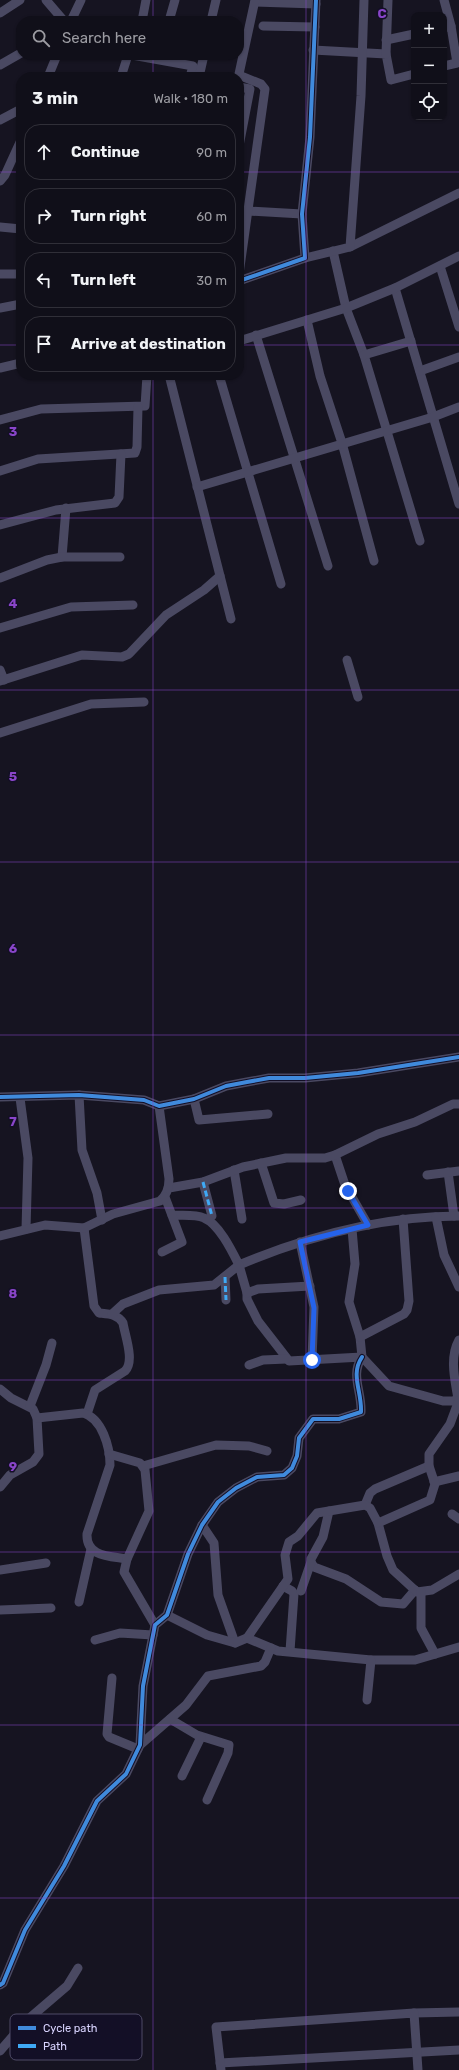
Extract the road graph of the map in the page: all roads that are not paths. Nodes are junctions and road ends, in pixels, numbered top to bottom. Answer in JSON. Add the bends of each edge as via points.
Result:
{"nodes":[{"id":1,"x":20,"y":0,"type":"edge"},
{"id":2,"x":46,"y":0,"type":"edge"},
{"id":3,"x":81,"y":0,"type":"edge"},
{"id":4,"x":146,"y":0,"type":"edge"},
{"id":5,"x":175,"y":0,"type":"edge"},
{"id":6,"x":216,"y":0,"type":"edge"},
{"id":7,"x":364,"y":0,"type":"edge"},
{"id":8,"x":444,"y":0,"type":"edge"},
{"id":9,"x":255,"y":1,"type":"edge"},
{"id":10,"x":391,"y":1,"type":"edge"},
{"id":11,"x":316,"y":2,"type":"edge"},
{"id":12,"x":0,"y":13,"type":"edge"},
{"id":13,"x":60,"y":16,"type":"edge"},
{"id":14,"x":73,"y":16,"type":"edge"},
{"id":15,"x":143,"y":16,"type":"edge"},
{"id":16,"x":170,"y":16,"type":"edge"},
{"id":17,"x":212,"y":16,"type":"edge"},
{"id":18,"x":263,"y":26,"type":"dead end"},
{"id":19,"x":315,"y":27,"type":"junction"},
{"id":20,"x":448,"y":27,"type":"edge"},
{"id":21,"x":411,"y":35,"type":"edge"},
{"id":22,"x":386,"y":40,"type":"junction"},
{"id":23,"x":244,"y":50,"type":"edge"},
{"id":24,"x":313,"y":50,"type":"junction"},
{"id":25,"x":362,"y":53,"type":"junction"},
{"id":26,"x":386,"y":54,"type":"junction"},
{"id":27,"x":16,"y":56,"type":"edge"},
{"id":28,"x":55,"y":60,"type":"edge"},
{"id":29,"x":126,"y":60,"type":"edge"},
{"id":30,"x":168,"y":60,"type":"edge"},
{"id":31,"x":203,"y":60,"type":"edge"},
{"id":32,"x":242,"y":60,"type":"edge"},
{"id":33,"x":0,"y":65,"type":"edge"},
{"id":34,"x":447,"y":66,"type":"edge"},
{"id":35,"x":458,"y":67,"type":"edge"},
{"id":36,"x":50,"y":72,"type":"edge"},
{"id":37,"x":122,"y":72,"type":"edge"},
{"id":38,"x":191,"y":72,"type":"edge"},
{"id":39,"x":199,"y":72,"type":"edge"},
{"id":40,"x":239,"y":72,"type":"edge"},
{"id":41,"x":411,"y":75,"type":"edge"},
{"id":42,"x":244,"y":78,"type":"edge"},
{"id":43,"x":244,"y":88,"type":"edge"},
{"id":44,"x":16,"y":112,"type":"edge"},
{"id":45,"x":0,"y":120,"type":"edge"},
{"id":46,"x":244,"y":120,"type":"edge"},
{"id":47,"x":16,"y":150,"type":"edge"},
{"id":48,"x":2,"y":178,"type":"edge"},
{"id":49,"x":459,"y":193,"type":"edge"},
{"id":50,"x":248,"y":211,"type":"junction"},
{"id":51,"x":302,"y":214,"type":"junction"},
{"id":52,"x":0,"y":227,"type":"edge"},
{"id":53,"x":16,"y":229,"type":"edge"},
{"id":54,"x":244,"y":239,"type":"edge"},
{"id":55,"x":350,"y":246,"type":"junction"},
{"id":56,"x":333,"y":251,"type":"junction"},
{"id":57,"x":459,"y":256,"type":"edge"},
{"id":58,"x":305,"y":258,"type":"junction"},
{"id":59,"x":440,"y":266,"type":"junction"},
{"id":60,"x":0,"y":274,"type":"edge"},
{"id":61,"x":16,"y":274,"type":"edge"},
{"id":62,"x":244,"y":279,"type":"edge"},
{"id":63,"x":395,"y":288,"type":"junction"},
{"id":64,"x":16,"y":305,"type":"edge"},
{"id":65,"x":0,"y":308,"type":"edge"},
{"id":66,"x":346,"y":308,"type":"junction"},
{"id":67,"x":307,"y":320,"type":"junction"},
{"id":68,"x":459,"y":327,"type":"edge"},
{"id":69,"x":256,"y":335,"type":"junction"},
{"id":70,"x":244,"y":339,"type":"edge"},
{"id":71,"x":411,"y":341,"type":"junction"},
{"id":72,"x":364,"y":354,"type":"junction"},
{"id":73,"x":459,"y":356,"type":"edge"},
{"id":74,"x":16,"y":364,"type":"edge"},
{"id":75,"x":0,"y":368,"type":"edge"},
{"id":76,"x":420,"y":371,"type":"junction"},
{"id":77,"x":147,"y":380,"type":"edge"},
{"id":78,"x":170,"y":380,"type":"edge"},
{"id":79,"x":220,"y":380,"type":"edge"},
{"id":80,"x":138,"y":407,"type":"junction"},
{"id":81,"x":459,"y":407,"type":"edge"},
{"id":82,"x":433,"y":416,"type":"junction"},
{"id":83,"x":0,"y":420,"type":"edge"},
{"id":84,"x":386,"y":430,"type":"junction"},
{"id":85,"x":342,"y":443,"type":"junction"},
{"id":86,"x":121,"y":454,"type":"junction"},
{"id":87,"x":294,"y":457,"type":"junction"},
{"id":88,"x":0,"y":471,"type":"edge"},
{"id":89,"x":247,"y":471,"type":"junction"},
{"id":90,"x":197,"y":487,"type":"junction"},
{"id":91,"x":459,"y":504,"type":"edge"},
{"id":92,"x":66,"y":508,"type":"junction"},
{"id":93,"x":0,"y":525,"type":"edge"},
{"id":94,"x":420,"y":540,"type":"dead end"},
{"id":95,"x":62,"y":557,"type":"junction"},
{"id":96,"x":120,"y":558,"type":"dead end"},
{"id":97,"x":374,"y":561,"type":"dead end"},
{"id":98,"x":328,"y":566,"type":"dead end"},
{"id":99,"x":220,"y":576,"type":"junction"},
{"id":100,"x":0,"y":578,"type":"edge"},
{"id":101,"x":281,"y":584,"type":"dead end"},
{"id":102,"x":133,"y":605,"type":"dead end"},
{"id":103,"x":231,"y":620,"type":"dead end"},
{"id":104,"x":0,"y":628,"type":"edge"},
{"id":105,"x":347,"y":660,"type":"dead end"},
{"id":106,"x":0,"y":670,"type":"edge"},
{"id":107,"x":2,"y":680,"type":"edge"},
{"id":108,"x":358,"y":697,"type":"dead end"},
{"id":109,"x":144,"y":702,"type":"dead end"},
{"id":110,"x":0,"y":733,"type":"edge"},
{"id":111,"x":459,"y":1057,"type":"edge"},
{"id":112,"x":79,"y":1095,"type":"junction"},
{"id":113,"x":0,"y":1097,"type":"edge"},
{"id":114,"x":20,"y":1098,"type":"junction"},
{"id":115,"x":194,"y":1099,"type":"junction"},
{"id":116,"x":459,"y":1104,"type":"edge"},
{"id":117,"x":159,"y":1106,"type":"junction"},
{"id":118,"x":268,"y":1114,"type":"dead end"},
{"id":119,"x":335,"y":1155,"type":"junction"},
{"id":120,"x":260,"y":1163,"type":"junction"},
{"id":121,"x":234,"y":1170,"type":"junction"},
{"id":122,"x":459,"y":1171,"type":"edge"},
{"id":123,"x":448,"y":1172,"type":"junction"},
{"id":124,"x":427,"y":1175,"type":"dead end"},
{"id":125,"x":203,"y":1182,"type":"junction"},
{"id":126,"x":169,"y":1188,"type":"junction"},
{"id":127,"x":165,"y":1197,"type":"junction"},
{"id":128,"x":302,"y":1200,"type":"dead end"},
{"id":129,"x":172,"y":1215,"type":"junction"},
{"id":130,"x":212,"y":1216,"type":"dead end"},
{"id":131,"x":457,"y":1216,"type":"edge"},
{"id":132,"x":436,"y":1217,"type":"junction"},
{"id":133,"x":242,"y":1219,"type":"dead end"},
{"id":134,"x":403,"y":1219,"type":"junction"},
{"id":135,"x":102,"y":1220,"type":"junction"},
{"id":136,"x":368,"y":1225,"type":"junction"},
{"id":137,"x":84,"y":1228,"type":"junction"},
{"id":138,"x":26,"y":1229,"type":"junction"},
{"id":139,"x":352,"y":1229,"type":"junction"},
{"id":140,"x":0,"y":1236,"type":"edge"},
{"id":141,"x":300,"y":1242,"type":"junction"},
{"id":142,"x":162,"y":1252,"type":"dead end"},
{"id":143,"x":239,"y":1265,"type":"junction"},
{"id":144,"x":225,"y":1277,"type":"junction"},
{"id":145,"x":310,"y":1286,"type":"junction"},
{"id":146,"x":459,"y":1287,"type":"edge"},
{"id":147,"x":247,"y":1293,"type":"junction"},
{"id":148,"x":226,"y":1300,"type":"dead end"},
{"id":149,"x":112,"y":1314,"type":"junction"},
{"id":150,"x":360,"y":1337,"type":"junction"},
{"id":151,"x":459,"y":1340,"type":"edge"},
{"id":152,"x":52,"y":1343,"type":"dead end"},
{"id":153,"x":362,"y":1357,"type":"junction"},
{"id":154,"x":287,"y":1359,"type":"junction"},
{"id":155,"x":312,"y":1360,"type":"junction"},
{"id":156,"x":249,"y":1365,"type":"dead end"},
{"id":157,"x":0,"y":1389,"type":"edge"},
{"id":158,"x":458,"y":1399,"type":"edge"},
{"id":159,"x":30,"y":1406,"type":"junction"},
{"id":160,"x":87,"y":1414,"type":"junction"},
{"id":161,"x":37,"y":1418,"type":"junction"},
{"id":162,"x":267,"y":1451,"type":"dead end"},
{"id":163,"x":109,"y":1454,"type":"junction"},
{"id":164,"x":143,"y":1466,"type":"junction"},
{"id":165,"x":429,"y":1466,"type":"junction"},
{"id":166,"x":459,"y":1476,"type":"edge"},
{"id":167,"x":434,"y":1482,"type":"junction"},
{"id":168,"x":0,"y":1487,"type":"edge"},
{"id":169,"x":365,"y":1504,"type":"junction"},
{"id":170,"x":329,"y":1511,"type":"junction"},
{"id":171,"x":378,"y":1523,"type":"junction"},
{"id":172,"x":202,"y":1525,"type":"junction"},
{"id":173,"x":91,"y":1549,"type":"junction"},
{"id":174,"x":127,"y":1559,"type":"junction"},
{"id":175,"x":310,"y":1562,"type":"junction"},
{"id":176,"x":46,"y":1563,"type":"dead end"},
{"id":177,"x":0,"y":1570,"type":"edge"},
{"id":178,"x":459,"y":1574,"type":"edge"},
{"id":179,"x":283,"y":1586,"type":"junction"},
{"id":180,"x":300,"y":1591,"type":"dead end"},
{"id":181,"x":418,"y":1591,"type":"junction"},
{"id":182,"x":79,"y":1602,"type":"dead end"},
{"id":183,"x":51,"y":1608,"type":"dead end"},
{"id":184,"x":0,"y":1610,"type":"edge"},
{"id":185,"x":167,"y":1615,"type":"junction"},
{"id":186,"x":155,"y":1625,"type":"junction"},
{"id":187,"x":153,"y":1635,"type":"junction"},
{"id":188,"x":247,"y":1638,"type":"junction"},
{"id":189,"x":95,"y":1640,"type":"dead end"},
{"id":190,"x":235,"y":1643,"type":"junction"},
{"id":191,"x":459,"y":1647,"type":"edge"},
{"id":192,"x":270,"y":1648,"type":"junction"},
{"id":193,"x":290,"y":1651,"type":"junction"},
{"id":194,"x":435,"y":1654,"type":"junction"},
{"id":195,"x":371,"y":1660,"type":"junction"},
{"id":196,"x":112,"y":1678,"type":"dead end"},
{"id":197,"x":367,"y":1700,"type":"dead end"},
{"id":198,"x":170,"y":1719,"type":"junction"},
{"id":199,"x":201,"y":1737,"type":"junction"},
{"id":200,"x":139,"y":1747,"type":"junction"},
{"id":201,"x":182,"y":1776,"type":"dead end"},
{"id":202,"x":207,"y":1800,"type":"dead end"},
{"id":203,"x":78,"y":1968,"type":"dead end"},
{"id":204,"x":0,"y":1985,"type":"edge"},
{"id":205,"x":459,"y":2012,"type":"edge"},
{"id":206,"x":414,"y":2013,"type":"junction"},
{"id":207,"x":34,"y":2014,"type":"edge"},
{"id":208,"x":10,"y":2039,"type":"edge"},
{"id":209,"x":459,"y":2050,"type":"edge"},
{"id":210,"x":0,"y":2051,"type":"edge"},
{"id":211,"x":417,"y":2053,"type":"junction"},
{"id":212,"x":220,"y":2067,"type":"edge"},
{"id":213,"x":418,"y":2070,"type":"edge"}],
"edges":[{"from":1,"to":12,"type":"street"},
{"from":2,"to":13,"type":"street"},
{"from":3,"to":14,"type":"street"},
{"from":4,"to":15,"type":"street"},
{"from":5,"to":16,"type":"street"},
{"from":6,"to":17,"type":"street"},
{"from":7,"to":25,"type":"street"},
{"from":8,"to":20,"type":"street"},
{"from":9,"to":11,"type":"street"},
{"from":9,"to":23,"type":"street"},
{"from":10,"to":22,"type":"street"},
{"from":11,"to":19,"type":"street"},
{"from":18,"to":19,"type":"street"},
{"from":19,"to":24,"type":"street"},
{"from":20,"to":35,"type":"street"},
{"from":21,"to":22,"type":"street"},
{"from":22,"to":26,"type":"street"},
{"from":24,"to":25,"type":"street"},
{"from":24,"to":51,"type":"street","via":[[310,137]]},
{"from":25,"to":26,"type":"street"},
{"from":25,"to":55,"type":"street"},
{"from":26,"to":41,"type":"street","via":[[391,80]]},
{"from":27,"to":33,"type":"street"},
{"from":28,"to":36,"type":"street"},
{"from":29,"to":37,"type":"street"},
{"from":30,"to":38,"type":"street","via":[[193,66]]},
{"from":31,"to":39,"type":"street"},
{"from":32,"to":40,"type":"street"},
{"from":34,"to":35,"type":"street"},
{"from":42,"to":50,"type":"street","via":[[261,84],[265,89]]},
{"from":43,"to":46,"type":"street","via":[[250,89]]},
{"from":44,"to":45,"type":"street"},
{"from":47,"to":48,"type":"street"},
{"from":49,"to":55,"type":"street"},
{"from":50,"to":51,"type":"street"},
{"from":50,"to":54,"type":"street"},
{"from":51,"to":58,"type":"street"},
{"from":52,"to":53,"type":"street"},
{"from":55,"to":56,"type":"street"},
{"from":56,"to":58,"type":"street"},
{"from":56,"to":66,"type":"street"},
{"from":57,"to":59,"type":"street"},
{"from":58,"to":62,"type":"street"},
{"from":59,"to":63,"type":"street"},
{"from":59,"to":68,"type":"street"},
{"from":60,"to":61,"type":"street"},
{"from":63,"to":66,"type":"street"},
{"from":63,"to":71,"type":"street"},
{"from":64,"to":65,"type":"street"},
{"from":66,"to":67,"type":"street"},
{"from":66,"to":72,"type":"street"},
{"from":67,"to":69,"type":"street"},
{"from":67,"to":85,"type":"street","via":[[320,376]]},
{"from":69,"to":70,"type":"street"},
{"from":69,"to":87,"type":"street"},
{"from":71,"to":72,"type":"street"},
{"from":71,"to":76,"type":"street"},
{"from":72,"to":84,"type":"street"},
{"from":73,"to":76,"type":"street"},
{"from":74,"to":75,"type":"street"},
{"from":76,"to":82,"type":"street"},
{"from":77,"to":80,"type":"street","via":[[146,405]]},
{"from":78,"to":90,"type":"street"},
{"from":79,"to":89,"type":"street"},
{"from":80,"to":83,"type":"street","via":[[42,409]]},
{"from":80,"to":86,"type":"street","via":[[135,453]]},
{"from":81,"to":82,"type":"street"},
{"from":82,"to":84,"type":"street"},
{"from":82,"to":91,"type":"street"},
{"from":84,"to":85,"type":"street"},
{"from":84,"to":94,"type":"street"},
{"from":85,"to":87,"type":"street"},
{"from":85,"to":97,"type":"street"},
{"from":86,"to":88,"type":"street","via":[[38,459]]},
{"from":86,"to":92,"type":"street","via":[[118,500],[113,504]]},
{"from":87,"to":89,"type":"street"},
{"from":87,"to":98,"type":"street"},
{"from":89,"to":90,"type":"street"},
{"from":89,"to":101,"type":"street"},
{"from":90,"to":99,"type":"street"},
{"from":92,"to":93,"type":"street"},
{"from":92,"to":95,"type":"street"},
{"from":95,"to":96,"type":"street"},
{"from":95,"to":100,"type":"street"},
{"from":99,"to":103,"type":"street"},
{"from":99,"to":107,"type":"street","via":[[166,615],[129,654],[122,657],[82,655]]},
{"from":102,"to":104,"type":"street","via":[[71,607]]},
{"from":105,"to":108,"type":"street"},
{"from":106,"to":107,"type":"street"},
{"from":109,"to":110,"type":"street","via":[[91,704]]},
{"from":111,"to":115,"type":"street","via":[[358,1073],[254,1080],[226,1086]]},
{"from":112,"to":114,"type":"street"},
{"from":112,"to":117,"type":"street","via":[[144,1100]]},
{"from":112,"to":135,"type":"street","via":[[82,1150],[97,1193]]},
{"from":113,"to":114,"type":"street"},
{"from":114,"to":138,"type":"street","via":[[28,1158]]},
{"from":115,"to":117,"type":"street"},
{"from":115,"to":118,"type":"street","via":[[198,1120]]},
{"from":116,"to":119,"type":"street","via":[[378,1134]]},
{"from":117,"to":126,"type":"street"},
{"from":119,"to":120,"type":"street","via":[[325,1158],[286,1158]]},
{"from":119,"to":136,"type":"street","via":[[345,1185]]},
{"from":120,"to":121,"type":"street"},
{"from":120,"to":128,"type":"street","via":[[274,1203],[284,1204]]},
{"from":121,"to":125,"type":"street"},
{"from":121,"to":133,"type":"street"},
{"from":122,"to":123,"type":"street"},
{"from":123,"to":124,"type":"street"},
{"from":123,"to":131,"type":"street"},
{"from":125,"to":126,"type":"street"},
{"from":125,"to":130,"type":"street"},
{"from":126,"to":127,"type":"street"},
{"from":127,"to":129,"type":"street"},
{"from":127,"to":135,"type":"street","via":[[160,1201],[113,1214]]},
{"from":129,"to":142,"type":"street","via":[[182,1242]]},
{"from":129,"to":143,"type":"street","via":[[199,1217],[209,1221],[220,1232]]},
{"from":131,"to":132,"type":"street"},
{"from":132,"to":134,"type":"street"},
{"from":132,"to":146,"type":"street","via":[[444,1255]]},
{"from":134,"to":136,"type":"street"},
{"from":134,"to":150,"type":"street","via":[[409,1301],[407,1310]]},
{"from":135,"to":137,"type":"street"},
{"from":136,"to":139,"type":"street"},
{"from":137,"to":138,"type":"street","via":[[44,1225]]},
{"from":137,"to":149,"type":"street","via":[[94,1306],[99,1313]]},
{"from":138,"to":140,"type":"street"},
{"from":139,"to":141,"type":"street"},
{"from":139,"to":150,"type":"street","via":[[355,1264],[349,1302]]},
{"from":141,"to":143,"type":"street"},
{"from":141,"to":145,"type":"street"},
{"from":143,"to":144,"type":"street"},
{"from":143,"to":147,"type":"street"},
{"from":144,"to":148,"type":"street"},
{"from":144,"to":149,"type":"street","via":[[208,1286],[159,1290],[123,1304]]},
{"from":145,"to":147,"type":"street","via":[[258,1289]]},
{"from":145,"to":155,"type":"street","via":[[314,1308]]},
{"from":147,"to":154,"type":"street","via":[[247,1299],[258,1320]]},
{"from":149,"to":160,"type":"street","via":[[123,1323],[130,1359],[128,1368],[95,1390]]},
{"from":150,"to":153,"type":"street"},
{"from":151,"to":158,"type":"street","via":[[455,1346],[453,1360]]},
{"from":152,"to":159,"type":"street"},
{"from":153,"to":155,"type":"street"},
{"from":153,"to":158,"type":"street","via":[[389,1386],[444,1401]]},
{"from":153,"to":172,"type":"street","via":[[357,1366],[361,1412],[339,1419],[313,1419],[300,1438],[292,1468],[284,1475],[257,1477],[236,1488],[218,1502]]},
{"from":154,"to":155,"type":"street"},
{"from":154,"to":156,"type":"street","via":[[263,1360]]},
{"from":157,"to":159,"type":"street","via":[[11,1398]]},
{"from":158,"to":165,"type":"street","via":[[450,1424],[429,1454]]},
{"from":159,"to":161,"type":"street"},
{"from":160,"to":161,"type":"street"},
{"from":160,"to":163,"type":"street","via":[[95,1419],[101,1428]]},
{"from":161,"to":168,"type":"street","via":[[39,1454],[33,1462],[10,1475]]},
{"from":162,"to":164,"type":"street","via":[[249,1446],[216,1444]]},
{"from":163,"to":164,"type":"street"},
{"from":163,"to":173,"type":"street","via":[[110,1471],[87,1534],[87,1542]]},
{"from":164,"to":174,"type":"street","via":[[149,1511]]},
{"from":165,"to":167,"type":"street"},
{"from":165,"to":169,"type":"street","via":[[375,1489]]},
{"from":166,"to":167,"type":"street"},
{"from":167,"to":171,"type":"street","via":[[430,1500]]},
{"from":169,"to":170,"type":"street"},
{"from":169,"to":171,"type":"street"},
{"from":170,"to":175,"type":"street","via":[[324,1534]]},
{"from":170,"to":179,"type":"street","via":[[317,1513],[298,1536],[289,1542],[285,1555],[288,1579]]},
{"from":171,"to":181,"type":"street","via":[[393,1570]]},
{"from":172,"to":185,"type":"street","via":[[188,1554]]},
{"from":172,"to":190,"type":"street","via":[[214,1543],[218,1595]]},
{"from":173,"to":174,"type":"street","via":[[100,1555]]},
{"from":173,"to":182,"type":"street"},
{"from":174,"to":186,"type":"street","via":[[124,1567],[125,1576]]},
{"from":175,"to":180,"type":"street"},
{"from":175,"to":181,"type":"street","via":[[314,1567],[346,1579],[386,1604],[403,1604]]},
{"from":176,"to":177,"type":"street"},
{"from":178,"to":181,"type":"street","via":[[432,1590]]},
{"from":179,"to":188,"type":"street"},
{"from":179,"to":193,"type":"street","via":[[294,1594]]},
{"from":181,"to":194,"type":"street","via":[[421,1628]]},
{"from":183,"to":184,"type":"street"},
{"from":185,"to":186,"type":"street"},
{"from":185,"to":190,"type":"street","via":[[207,1635]]},
{"from":186,"to":187,"type":"street"},
{"from":187,"to":189,"type":"street","via":[[120,1633]]},
{"from":187,"to":200,"type":"street","via":[[143,1686]]},
{"from":188,"to":190,"type":"street"},
{"from":188,"to":192,"type":"street"},
{"from":191,"to":194,"type":"street"},
{"from":192,"to":193,"type":"street"},
{"from":192,"to":198,"type":"street","via":[[261,1666],[208,1676],[190,1700]]},
{"from":193,"to":195,"type":"street"},
{"from":194,"to":195,"type":"street","via":[[415,1660]]},
{"from":195,"to":197,"type":"street"},
{"from":196,"to":200,"type":"street","via":[[107,1734],[109,1737]]},
{"from":198,"to":199,"type":"street"},
{"from":198,"to":200,"type":"street"},
{"from":199,"to":201,"type":"street"},
{"from":199,"to":202,"type":"street","via":[[229,1745],[228,1753]]},
{"from":200,"to":204,"type":"street","via":[[126,1774],[97,1801],[64,1866],[25,1930]]},
{"from":203,"to":207,"type":"street","via":[[67,1986]]},
{"from":205,"to":206,"type":"street"},
{"from":206,"to":211,"type":"street"},
{"from":206,"to":212,"type":"street","via":[[216,2027]]},
{"from":208,"to":210,"type":"street"},
{"from":209,"to":211,"type":"street"},
{"from":211,"to":212,"type":"street"},
{"from":211,"to":213,"type":"street"}]}
